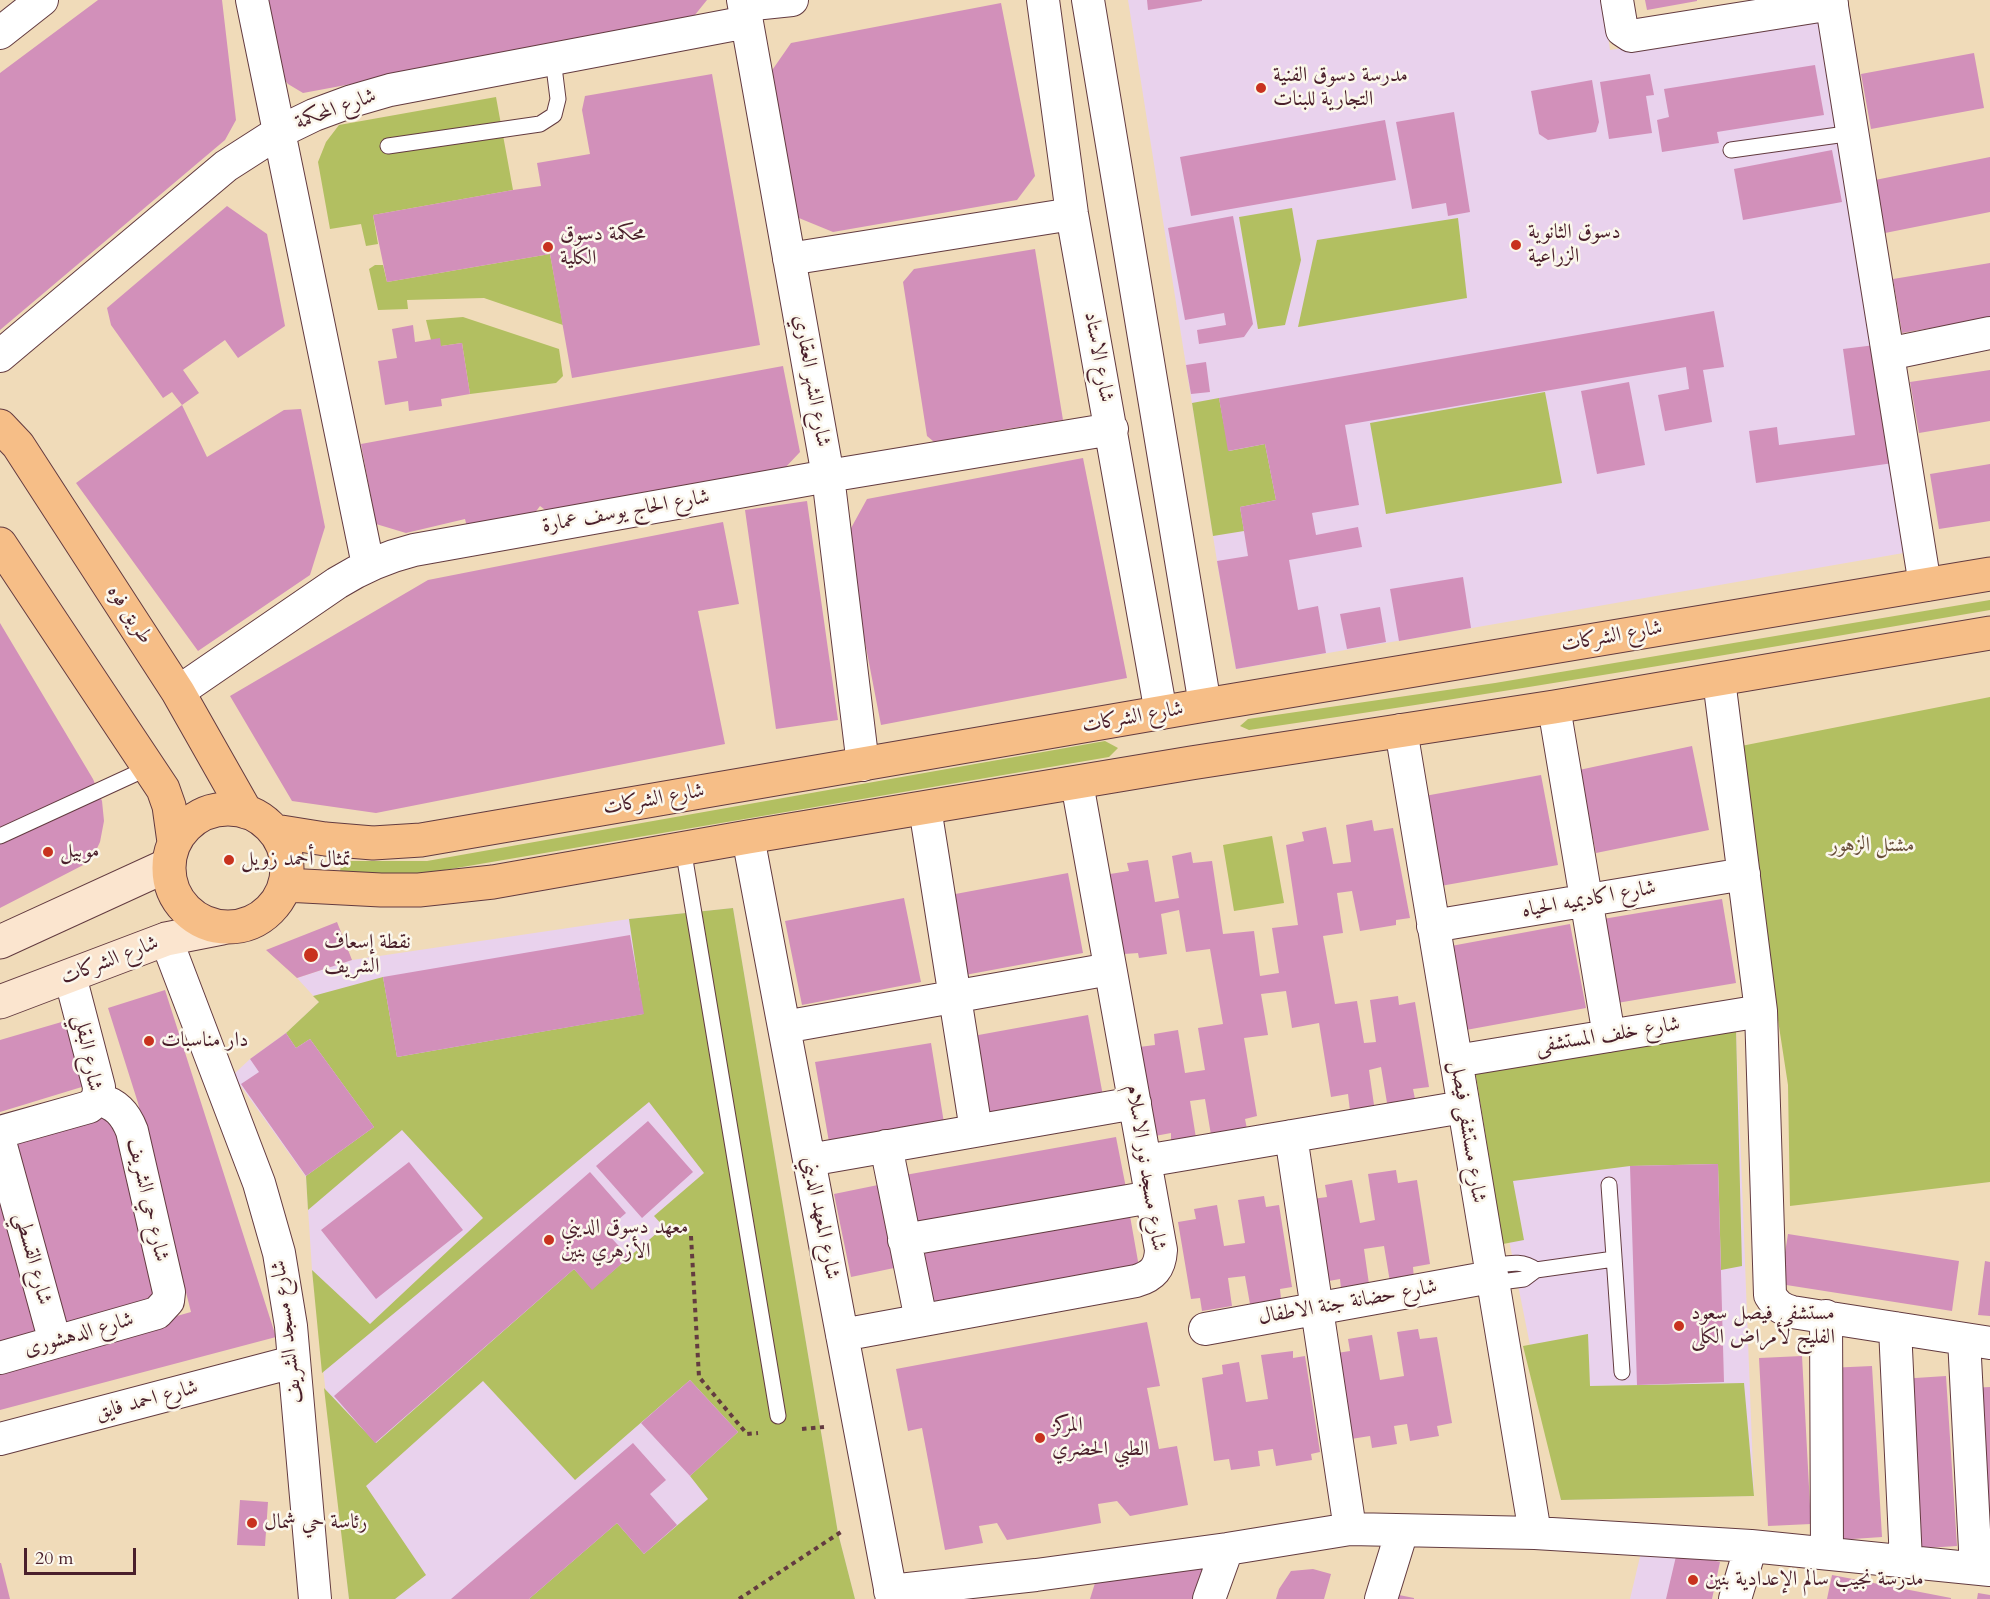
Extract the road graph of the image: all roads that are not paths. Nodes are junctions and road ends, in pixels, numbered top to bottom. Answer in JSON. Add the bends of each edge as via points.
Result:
{"nodes":[{"id":1,"x":42,"y":0,"type":"edge"},
{"id":2,"x":252,"y":0,"type":"edge"},
{"id":3,"x":792,"y":0,"type":"edge"},
{"id":4,"x":1043,"y":0,"type":"edge"},
{"id":5,"x":1088,"y":0,"type":"edge"},
{"id":6,"x":1617,"y":0,"type":"edge"},
{"id":7,"x":1832,"y":2,"type":"edge"},
{"id":8,"x":744,"y":9,"type":"edge"},
{"id":9,"x":0,"y":33,"type":"edge"},
{"id":10,"x":553,"y":59,"type":"junction"},
{"id":11,"x":279,"y":132,"type":"junction"},
{"id":12,"x":1853,"y":134,"type":"junction"},
{"id":13,"x":388,"y":146,"type":"dead end"},
{"id":14,"x":1731,"y":150,"type":"dead end"},
{"id":15,"x":1072,"y":214,"type":"junction"},
{"id":16,"x":789,"y":259,"type":"junction"},
{"id":17,"x":1990,"y":333,"type":"edge"},
{"id":18,"x":1888,"y":354,"type":"junction"},
{"id":19,"x":0,"y":356,"type":"edge"},
{"id":20,"x":0,"y":426,"type":"edge"},
{"id":21,"x":1112,"y":429,"type":"junction"},
{"id":22,"x":828,"y":477,"type":"junction"},
{"id":23,"x":0,"y":544,"type":"edge"},
{"id":24,"x":368,"y":565,"type":"junction"},
{"id":25,"x":1990,"y":574,"type":"edge"},
{"id":26,"x":1925,"y":585,"type":"junction"},
{"id":27,"x":1990,"y":633,"type":"edge"},
{"id":28,"x":1719,"y":680,"type":"junction"},
{"id":29,"x":178,"y":692,"type":"junction"},
{"id":30,"x":1205,"y":705,"type":"junction"},
{"id":31,"x":1554,"y":707,"type":"junction"},
{"id":32,"x":1161,"y":713,"type":"junction"},
{"id":33,"x":1401,"y":730,"type":"junction"},
{"id":34,"x":863,"y":765,"type":"junction"},
{"id":35,"x":150,"y":768,"type":"junction"},
{"id":36,"x":1077,"y":783,"type":"junction"},
{"id":37,"x":925,"y":808,"type":"junction"},
{"id":38,"x":246,"y":812,"type":"junction"},
{"id":39,"x":275,"y":831,"type":"junction"},
{"id":40,"x":0,"y":836,"type":"edge"},
{"id":41,"x":748,"y":837,"type":"junction"},
{"id":42,"x":683,"y":848,"type":"junction"},
{"id":43,"x":171,"y":853,"type":"junction"},
{"id":44,"x":1744,"y":874,"type":"junction"},
{"id":45,"x":285,"y":885,"type":"junction"},
{"id":46,"x":1587,"y":900,"type":"junction"},
{"id":47,"x":1433,"y":926,"type":"junction"},
{"id":48,"x":222,"y":928,"type":"junction"},
{"id":49,"x":2,"y":935,"type":"edge"},
{"id":50,"x":166,"y":939,"type":"junction"},
{"id":51,"x":1110,"y":969,"type":"junction"},
{"id":52,"x":70,"y":976,"type":"junction"},
{"id":53,"x":955,"y":997,"type":"junction"},
{"id":54,"x":0,"y":1002,"type":"edge"},
{"id":55,"x":1761,"y":1011,"type":"junction"},
{"id":56,"x":784,"y":1027,"type":"junction"},
{"id":57,"x":1610,"y":1036,"type":"junction"},
{"id":58,"x":1456,"y":1061,"type":"junction"},
{"id":59,"x":98,"y":1099,"type":"junction"},
{"id":60,"x":1135,"y":1103,"type":"junction"},
{"id":61,"x":1463,"y":1107,"type":"junction"},
{"id":62,"x":976,"y":1130,"type":"junction"},
{"id":63,"x":0,"y":1132,"type":"edge"},
{"id":64,"x":1291,"y":1136,"type":"junction"},
{"id":65,"x":0,"y":1142,"type":"edge"},
{"id":66,"x":886,"y":1146,"type":"junction"},
{"id":67,"x":809,"y":1160,"type":"junction"},
{"id":68,"x":1145,"y":1161,"type":"junction"},
{"id":69,"x":1609,"y":1185,"type":"dead end"},
{"id":70,"x":1151,"y":1197,"type":"junction"},
{"id":71,"x":904,"y":1240,"type":"junction"},
{"id":72,"x":1614,"y":1259,"type":"junction"},
{"id":73,"x":1491,"y":1275,"type":"junction"},
{"id":74,"x":1317,"y":1308,"type":"junction"},
{"id":75,"x":158,"y":1313,"type":"joint"},
{"id":76,"x":1826,"y":1316,"type":"junction"},
{"id":77,"x":921,"y":1320,"type":"junction"},
{"id":78,"x":1895,"y":1328,"type":"junction"},
{"id":79,"x":1205,"y":1329,"type":"dead end"},
{"id":80,"x":842,"y":1335,"type":"junction"},
{"id":81,"x":1977,"y":1341,"type":"edge"},
{"id":82,"x":55,"y":1342,"type":"junction"},
{"id":83,"x":0,"y":1358,"type":"edge"},
{"id":84,"x":293,"y":1362,"type":"junction"},
{"id":85,"x":1622,"y":1372,"type":"dead end"},
{"id":86,"x":778,"y":1416,"type":"dead end"},
{"id":87,"x":0,"y":1439,"type":"edge"},
{"id":88,"x":1350,"y":1529,"type":"junction"},
{"id":89,"x":1402,"y":1531,"type":"junction"},
{"id":90,"x":1535,"y":1533,"type":"junction"},
{"id":91,"x":1751,"y":1546,"type":"junction"},
{"id":92,"x":1227,"y":1549,"type":"junction"},
{"id":93,"x":1827,"y":1553,"type":"junction"},
{"id":94,"x":1906,"y":1561,"type":"junction"},
{"id":95,"x":1983,"y":1569,"type":"edge"},
{"id":96,"x":1032,"y":1587,"type":"edge"},
{"id":97,"x":891,"y":1595,"type":"edge"},
{"id":98,"x":315,"y":1599,"type":"edge"},
{"id":99,"x":1209,"y":1599,"type":"edge"},
{"id":100,"x":1380,"y":1599,"type":"edge"},
{"id":101,"x":1735,"y":1599,"type":"edge"}],
"edges":[{"from":1,"to":9,"type":"street"},
{"from":2,"to":11,"type":"street"},
{"from":3,"to":8,"type":"street","name":"شارع المحكمة"},
{"from":4,"to":15,"type":"street","name":"شارع الاستاد"},
{"from":5,"to":30,"type":"street"},
{"from":6,"to":7,"type":"street","via":[[1622,30],[1631,36]]},
{"from":7,"to":12,"type":"street"},
{"from":8,"to":10,"type":"street","name":"شارع المحكمة"},
{"from":8,"to":16,"type":"street","name":"شارع الشهر العقاري"},
{"from":10,"to":11,"type":"street","name":"شارع المحكمة","via":[[380,93]]},
{"from":10,"to":13,"type":"lane","via":[[558,99],[554,115],[540,124]]},
{"from":11,"to":19,"type":"street","name":"شارع المحكمة","via":[[226,166]]},
{"from":11,"to":24,"type":"street"},
{"from":12,"to":14,"type":"lane"},
{"from":12,"to":18,"type":"street"},
{"from":15,"to":16,"type":"street"},
{"from":15,"to":21,"type":"street","name":"شارع الاستاد"},
{"from":16,"to":22,"type":"street","name":"شارع الشهر العقاري"},
{"from":17,"to":18,"type":"street"},
{"from":18,"to":26,"type":"street"},
{"from":20,"to":29,"type":"main road","name":"طريق فوه","via":[[18,446]]},
{"from":21,"to":22,"type":"street","name":"شارع الحاج يوسف عمارة"},
{"from":21,"to":32,"type":"street","name":"شارع الاستاد"},
{"from":22,"to":24,"type":"street","name":"شارع الحاج يوسف عمارة","via":[[414,550]]},
{"from":22,"to":34,"type":"street","name":"شارع الشهر العقاري"},
{"from":23,"to":35,"type":"main road"},
{"from":24,"to":29,"type":"street","name":"شارع الحاج يوسف عمارة","via":[[337,582]]},
{"from":25,"to":26,"type":"main road","name":"شارع الشركات"},
{"from":26,"to":30,"type":"main road","name":"شارع الشركات"},
{"from":27,"to":28,"type":"main road"},
{"from":28,"to":31,"type":"main road"},
{"from":28,"to":44,"type":"street"},
{"from":29,"to":38,"type":"main road","name":"طريق فوه"},
{"from":30,"to":32,"type":"main road","name":"شارع الشركات"},
{"from":31,"to":33,"type":"main road"},
{"from":31,"to":46,"type":"street"},
{"from":32,"to":34,"type":"main road","name":"شارع الشركات"},
{"from":33,"to":36,"type":"main road"},
{"from":33,"to":47,"type":"street","name":"شارع مستشفى فيصل"},
{"from":34,"to":39,"type":"main road","name":"شارع الشركات","via":[[421,840],[373,843]]},
{"from":35,"to":40,"type":"lane"},
{"from":35,"to":43,"type":"main road","via":[[169,806]]},
{"from":36,"to":37,"type":"main road"},
{"from":36,"to":51,"type":"street","name":"شارع مسجد نور الاسلام"},
{"from":37,"to":41,"type":"main road"},
{"from":37,"to":53,"type":"street"},
{"from":38,"to":39,"type":"main road"},
{"from":38,"to":43,"type":"main road","via":[[225,809],[204,813],[187,825]]},
{"from":39,"to":45,"type":"main road","via":[[288,867]]},
{"from":41,"to":42,"type":"main road"},
{"from":41,"to":56,"type":"street","name":"شارع المعهد الديني"},
{"from":42,"to":45,"type":"main road","via":[[493,882],[418,890]]},
{"from":42,"to":86,"type":"lane"},
{"from":43,"to":48,"type":"main road","via":[[170,887],[182,907],[199,921]]},
{"from":43,"to":49,"type":"main road"},
{"from":44,"to":46,"type":"street","name":"شارع اكاديميه الحياه"},
{"from":44,"to":55,"type":"street"},
{"from":45,"to":48,"type":"main road","via":[[276,904],[261,919],[242,927]]},
{"from":46,"to":47,"type":"street","name":"شارع اكاديميه الحياه"},
{"from":46,"to":57,"type":"street"},
{"from":47,"to":58,"type":"street","name":"شارع مستشفى فيصل"},
{"from":48,"to":50,"type":"main road","name":"شارع الشركات"},
{"from":50,"to":52,"type":"main road","name":"شارع الشركات"},
{"from":50,"to":84,"type":"street","name":"شارع مسجد الشريف","via":[[271,1218],[287,1289]]},
{"from":51,"to":53,"type":"street"},
{"from":51,"to":60,"type":"street","name":"شارع مسجد نور الاسلام"},
{"from":52,"to":54,"type":"main road","name":"شارع الشركات"},
{"from":52,"to":59,"type":"street","name":"شارع البقلي","via":[[99,1087]]},
{"from":53,"to":56,"type":"street"},
{"from":53,"to":62,"type":"street"},
{"from":55,"to":57,"type":"street","name":"شارع خلف المستشفى"},
{"from":55,"to":76,"type":"street","via":[[1770,1295],[1783,1310]]},
{"from":56,"to":67,"type":"street","name":"شارع المعهد الديني"},
{"from":57,"to":58,"type":"street","name":"شارع خلف المستشفى"},
{"from":58,"to":61,"type":"street","name":"شارع مستشفى فيصل"},
{"from":59,"to":63,"type":"street","name":"شارع البقلي","via":[[88,1107]]},
{"from":59,"to":75,"type":"street","name":"شارع حي الشريف","via":[[120,1109],[132,1131],[169,1292],[168,1301]]},
{"from":60,"to":62,"type":"street"},
{"from":60,"to":68,"type":"street","name":"شارع مسجد نور الاسلام"},
{"from":61,"to":64,"type":"street"},
{"from":61,"to":73,"type":"street","name":"شارع مستشفى فيصل"},
{"from":62,"to":66,"type":"street"},
{"from":64,"to":68,"type":"street"},
{"from":64,"to":74,"type":"street"},
{"from":65,"to":82,"type":"street","name":"شارع القسطي"},
{"from":66,"to":67,"type":"street"},
{"from":66,"to":71,"type":"street"},
{"from":67,"to":80,"type":"street","name":"شارع المعهد الديني"},
{"from":68,"to":70,"type":"street","name":"شارع مسجد نور الاسلام"},
{"from":69,"to":72,"type":"lane"},
{"from":70,"to":71,"type":"street"},
{"from":70,"to":77,"type":"street","name":"شارع مسجد نور الاسلام","via":[[1161,1261],[1147,1278]]},
{"from":71,"to":77,"type":"street"},
{"from":72,"to":73,"type":"lane","via":[[1536,1270],[1520,1262]]},
{"from":72,"to":85,"type":"lane"},
{"from":73,"to":74,"type":"street","name":"شارع حضانة جنة الاطفال"},
{"from":73,"to":90,"type":"street","name":"شارع مستشفى فيصل"},
{"from":74,"to":79,"type":"street","name":"شارع حضانة جنة الاطفال"},
{"from":74,"to":88,"type":"street"},
{"from":75,"to":82,"type":"street","name":"شارع الدهشورى"},
{"from":76,"to":78,"type":"street"},
{"from":76,"to":93,"type":"street"},
{"from":77,"to":80,"type":"street","name":"شارع مسجد نور الاسلام"},
{"from":78,"to":81,"type":"street"},
{"from":78,"to":94,"type":"street"},
{"from":80,"to":97,"type":"street","name":"شارع المعهد الديني"},
{"from":81,"to":95,"type":"street"},
{"from":82,"to":83,"type":"street","name":"شارع الدهشورى"},
{"from":84,"to":87,"type":"street","name":"شارع احمد فايق"},
{"from":84,"to":98,"type":"street","name":"شارع مسجد الشريف"},
{"from":88,"to":89,"type":"street"},
{"from":88,"to":92,"type":"street"},
{"from":89,"to":90,"type":"street"},
{"from":89,"to":100,"type":"street"},
{"from":90,"to":91,"type":"street"},
{"from":91,"to":93,"type":"street"},
{"from":91,"to":101,"type":"street"},
{"from":92,"to":96,"type":"street"},
{"from":92,"to":99,"type":"street"},
{"from":93,"to":94,"type":"street"},
{"from":94,"to":95,"type":"street"},
{"from":96,"to":97,"type":"street"}]}
